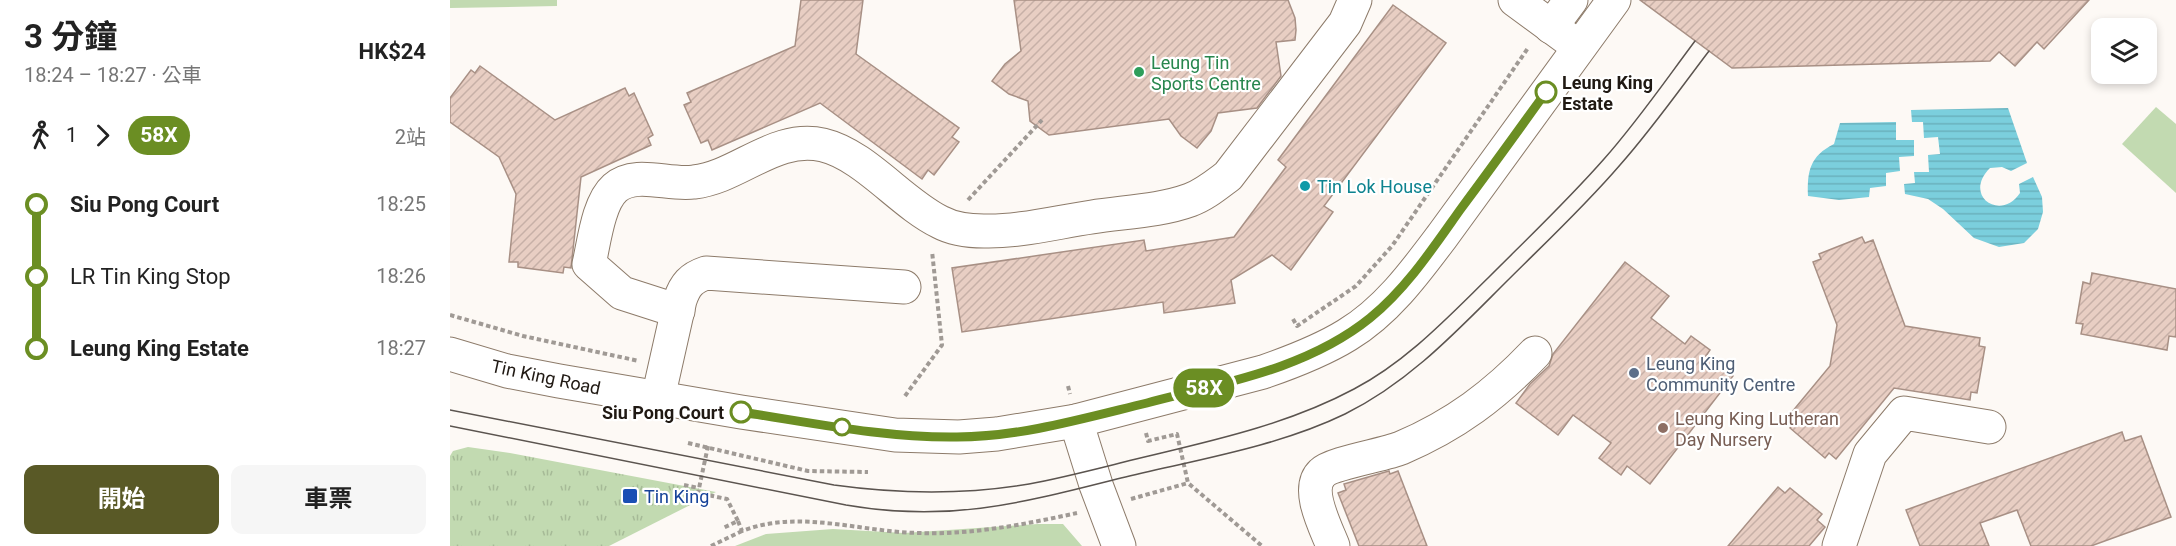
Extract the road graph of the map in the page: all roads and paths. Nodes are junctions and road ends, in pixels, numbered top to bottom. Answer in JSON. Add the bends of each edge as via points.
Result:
{"nodes":[{"id":1,"x":1355,"y":0,"type":"edge"},
{"id":2,"x":1515,"y":0,"type":"edge"},
{"id":3,"x":1571,"y":0,"type":"edge"},
{"id":4,"x":1614,"y":0,"type":"edge"},
{"id":5,"x":1539,"y":37,"type":"junction"},
{"id":6,"x":1579,"y":47,"type":"junction"},
{"id":7,"x":904,"y":287,"type":"dead end"},
{"id":8,"x":678,"y":310,"type":"junction"},
{"id":9,"x":450,"y":315,"type":"edge"},
{"id":10,"x":1293,"y":319,"type":"dead end"},
{"id":11,"x":1536,"y":353,"type":"dead end"},
{"id":12,"x":450,"y":354,"type":"edge"},
{"id":13,"x":665,"y":366,"type":"junction"},
{"id":14,"x":658,"y":398,"type":"junction"},
{"id":15,"x":1069,"y":405,"type":"junction"},
{"id":16,"x":1139,"y":405,"type":"junction"},
{"id":17,"x":1989,"y":428,"type":"dead end"},
{"id":18,"x":688,"y":443,"type":"dead end"},
{"id":19,"x":708,"y":446,"type":"junction"},
{"id":20,"x":868,"y":472,"type":"dead end"},
{"id":21,"x":1188,"y":483,"type":"junction"},
{"id":22,"x":684,"y":485,"type":"dead end"},
{"id":23,"x":699,"y":488,"type":"junction"},
{"id":24,"x":1104,"y":506,"type":"junction"},
{"id":25,"x":738,"y":521,"type":"junction"},
{"id":26,"x":723,"y":528,"type":"dead end"},
{"id":27,"x":742,"y":531,"type":"junction"},
{"id":28,"x":711,"y":546,"type":"edge"},
{"id":29,"x":1119,"y":546,"type":"edge"},
{"id":30,"x":1262,"y":546,"type":"edge"},
{"id":31,"x":1334,"y":546,"type":"edge"},
{"id":32,"x":1839,"y":546,"type":"edge"}],
"edges":[{"from":1,"to":8,"type":"street","via":[[1345,23],[1228,176],[1202,195],[1174,205],[1001,230],[966,230],[938,222],[848,155],[808,143],[779,148],[693,183],[635,179],[625,182],[608,196],[603,206],[589,264],[622,293]]},
{"from":2,"to":5,"type":"street"},
{"from":3,"to":5,"type":"street"},
{"from":4,"to":6,"type":"street","name":"Tin King Road"},
{"from":5,"to":6,"type":"street"},
{"from":5,"to":10,"type":"path","via":[[1392,246],[1356,286],[1297,326]]},
{"from":6,"to":16,"type":"street","name":"Tin King Road","via":[[1418,268],[1371,317],[1348,334],[1291,362]]},
{"from":7,"to":8,"type":"street","via":[[706,273],[693,278],[684,288]]},
{"from":8,"to":13,"type":"street"},
{"from":9,"to":13,"type":"path","via":[[523,336]]},
{"from":11,"to":31,"type":"street","via":[[1487,399],[1459,418],[1399,448],[1322,473],[1315,485],[1316,499]]},
{"from":12,"to":14,"type":"street","name":"Tin King Road","via":[[507,371]]},
{"from":13,"to":14,"type":"street"},
{"from":14,"to":15,"type":"street","name":"Tin King Road","via":[[924,437],[997,434]]},
{"from":15,"to":16,"type":"street","name":"Tin King Road"},
{"from":15,"to":24,"type":"street"},
{"from":16,"to":21,"type":"path","via":[[1148,441],[1177,434]]},
{"from":17,"to":32,"type":"street","via":[[1904,413],[1870,454]]},
{"from":18,"to":19,"type":"path"},
{"from":19,"to":20,"type":"path","via":[[808,471]]},
{"from":19,"to":23,"type":"path"},
{"from":21,"to":24,"type":"path"},
{"from":21,"to":30,"type":"path"},
{"from":22,"to":23,"type":"path"},
{"from":23,"to":25,"type":"path","via":[[698,493],[728,499]]},
{"from":24,"to":27,"type":"path","via":[[982,530],[919,533],[787,521]]},
{"from":24,"to":29,"type":"street"},
{"from":25,"to":26,"type":"path"},
{"from":25,"to":27,"type":"path"},
{"from":27,"to":28,"type":"path"}]}
